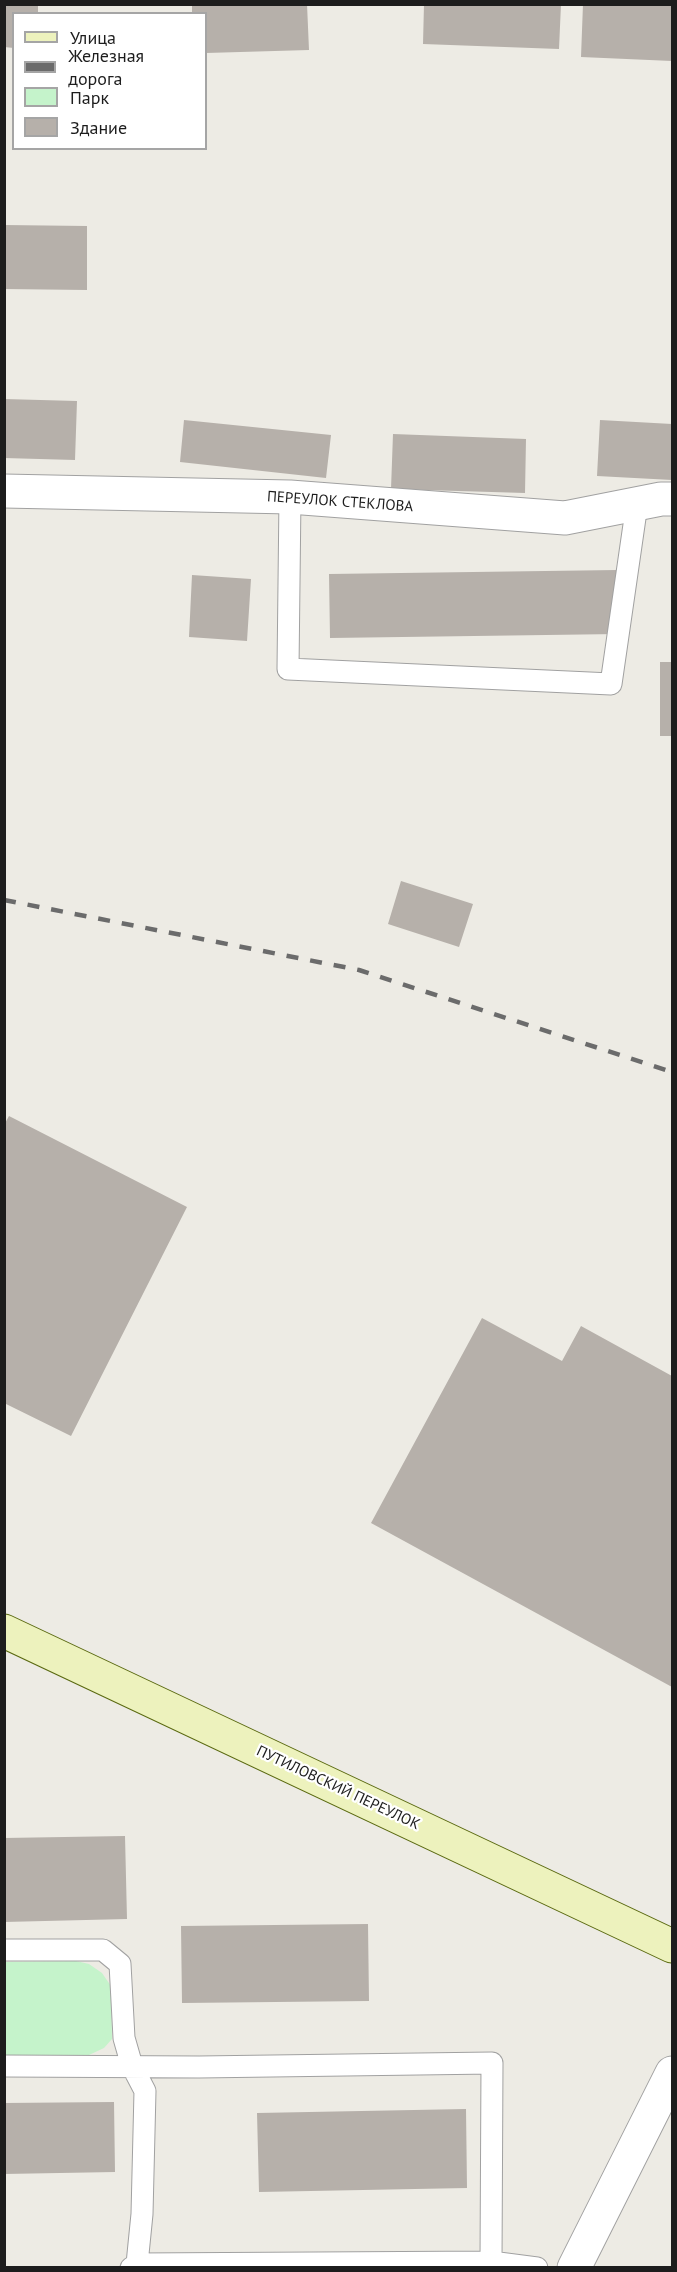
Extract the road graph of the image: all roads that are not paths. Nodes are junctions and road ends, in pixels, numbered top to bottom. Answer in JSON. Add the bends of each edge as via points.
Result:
{"nodes":[{"id":1,"x":4,"y":491,"type":"edge"},
{"id":2,"x":290,"y":497,"type":"junction"},
{"id":3,"x":672,"y":499,"type":"edge"},
{"id":4,"x":637,"y":504,"type":"junction"},
{"id":5,"x":4,"y":1631,"type":"edge"},
{"id":6,"x":672,"y":1946,"type":"edge"},
{"id":7,"x":4,"y":1950,"type":"edge"},
{"id":8,"x":4,"y":2066,"type":"edge"},
{"id":9,"x":132,"y":2066,"type":"junction"},
{"id":10,"x":672,"y":2073,"type":"edge"},
{"id":11,"x":491,"y":2262,"type":"junction"},
{"id":12,"x":134,"y":2266,"type":"edge"},
{"id":13,"x":537,"y":2268,"type":"edge"},
{"id":14,"x":574,"y":2268,"type":"edge"}],
"edges":[{"from":1,"to":2,"type":"street","name":"ПЕРЕУЛОК СТЕКЛОВА"},
{"from":2,"to":4,"type":"street","name":"ПЕРЕУЛОК СТЕКЛОВА","via":[[565,518]]},
{"from":2,"to":4,"type":"lane","via":[[288,669],[611,684]]},
{"from":3,"to":4,"type":"street","name":"ПЕРЕУЛОК СТЕКЛОВА"},
{"from":5,"to":6,"type":"main road","name":"ПУТИЛОВСКИЙ ПЕРЕУЛОК"},
{"from":7,"to":9,"type":"lane","via":[[103,1950],[120,1964],[124,2038]]},
{"from":8,"to":9,"type":"lane"},
{"from":9,"to":11,"type":"lane","via":[[492,2063]]},
{"from":9,"to":12,"type":"lane","via":[[145,2091],[142,2214]]},
{"from":10,"to":14,"type":"street"},
{"from":11,"to":12,"type":"lane"},
{"from":11,"to":13,"type":"lane"}]}
